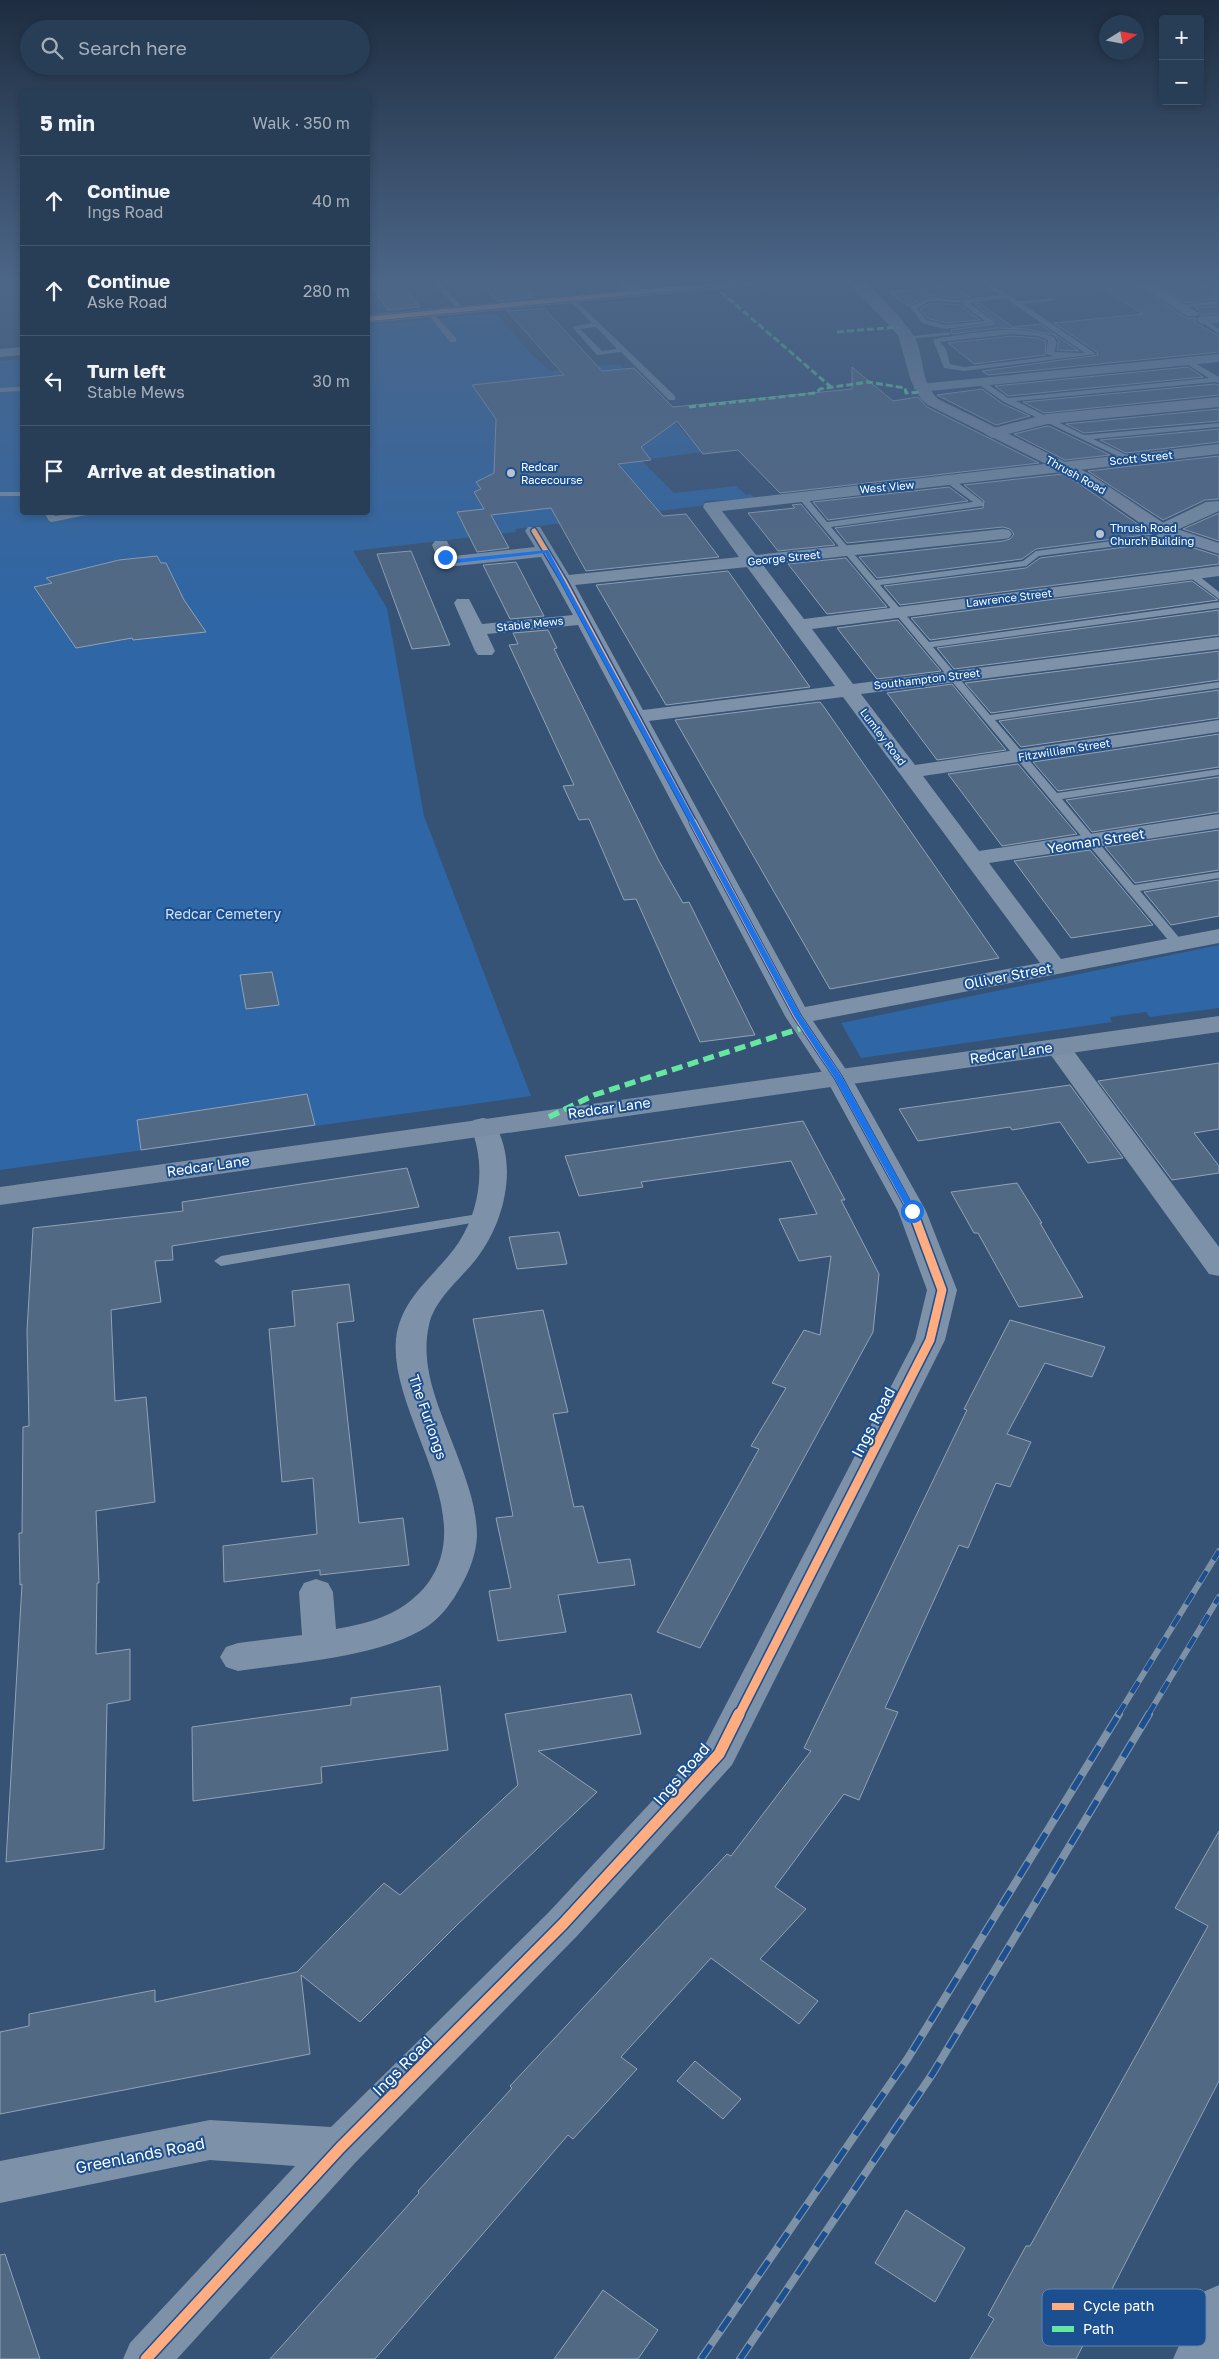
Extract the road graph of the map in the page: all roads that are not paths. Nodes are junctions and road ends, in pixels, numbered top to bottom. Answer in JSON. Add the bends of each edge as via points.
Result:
{"nodes":[{"id":1,"x":665,"y":391,"type":"edge"},
{"id":2,"x":922,"y":391,"type":"edge"},
{"id":3,"x":996,"y":391,"type":"edge"},
{"id":4,"x":1101,"y":391,"type":"edge"},
{"id":5,"x":672,"y":398,"type":"dead end"},
{"id":6,"x":1007,"y":400,"type":"junction"},
{"id":7,"x":1219,"y":402,"type":"edge"},
{"id":8,"x":1047,"y":420,"type":"junction"},
{"id":9,"x":1219,"y":425,"type":"edge"},
{"id":10,"x":992,"y":433,"type":"junction"},
{"id":11,"x":1084,"y":437,"type":"junction"},
{"id":12,"x":1219,"y":449,"type":"edge"},
{"id":13,"x":1128,"y":459,"type":"junction"},
{"id":14,"x":1063,"y":466,"type":"junction"},
{"id":15,"x":950,"y":481,"type":"junction"},
{"id":16,"x":0,"y":494,"type":"edge"},
{"id":17,"x":20,"y":494,"type":"edge"},
{"id":18,"x":800,"y":495,"type":"junction"},
{"id":19,"x":711,"y":506,"type":"joint"},
{"id":20,"x":1217,"y":507,"type":"edge"},
{"id":21,"x":50,"y":515,"type":"edge"},
{"id":22,"x":78,"y":515,"type":"edge"},
{"id":23,"x":824,"y":525,"type":"junction"},
{"id":24,"x":534,"y":531,"type":"dead end"},
{"id":25,"x":1168,"y":533,"type":"junction"},
{"id":26,"x":1003,"y":534,"type":"dead end"},
{"id":27,"x":441,"y":545,"type":"dead end"},
{"id":28,"x":1219,"y":549,"type":"edge"},
{"id":29,"x":546,"y":551,"type":"junction"},
{"id":30,"x":847,"y":552,"type":"junction"},
{"id":31,"x":752,"y":562,"type":"junction"},
{"id":32,"x":1219,"y":571,"type":"edge"},
{"id":33,"x":1191,"y":574,"type":"junction"},
{"id":34,"x":564,"y":581,"type":"junction"},
{"id":35,"x":455,"y":583,"type":"junction"},
{"id":36,"x":873,"y":583,"type":"junction"},
{"id":37,"x":1219,"y":596,"type":"edge"},
{"id":38,"x":1219,"y":605,"type":"edge"},
{"id":39,"x":899,"y":612,"type":"junction"},
{"id":40,"x":584,"y":619,"type":"junction"},
{"id":41,"x":799,"y":625,"type":"junction"},
{"id":42,"x":475,"y":630,"type":"junction"},
{"id":43,"x":1219,"y":643,"type":"edge"},
{"id":44,"x":928,"y":645,"type":"junction"},
{"id":45,"x":485,"y":651,"type":"dead end"},
{"id":46,"x":951,"y":676,"type":"junction"},
{"id":47,"x":1219,"y":685,"type":"edge"},
{"id":48,"x":847,"y":689,"type":"junction"},
{"id":49,"x":636,"y":716,"type":"junction"},
{"id":50,"x":987,"y":718,"type":"junction"},
{"id":51,"x":1219,"y":726,"type":"edge"},
{"id":52,"x":1020,"y":757,"type":"junction"},
{"id":53,"x":909,"y":772,"type":"junction"},
{"id":54,"x":1219,"y":772,"type":"edge"},
{"id":55,"x":1054,"y":797,"type":"junction"},
{"id":56,"x":1219,"y":821,"type":"edge"},
{"id":57,"x":1092,"y":842,"type":"junction"},
{"id":58,"x":974,"y":858,"type":"junction"},
{"id":59,"x":1219,"y":874,"type":"edge"},
{"id":60,"x":1131,"y":889,"type":"junction"},
{"id":61,"x":1219,"y":936,"type":"edge"},
{"id":62,"x":1178,"y":944,"type":"junction"},
{"id":63,"x":1055,"y":967,"type":"junction"},
{"id":64,"x":797,"y":1016,"type":"junction"},
{"id":65,"x":1219,"y":1024,"type":"edge"},
{"id":66,"x":1058,"y":1047,"type":"junction"},
{"id":67,"x":838,"y":1077,"type":"junction"},
{"id":68,"x":483,"y":1126,"type":"junction"},
{"id":69,"x":0,"y":1196,"type":"edge"},
{"id":70,"x":484,"y":1217,"type":"junction"},
{"id":71,"x":221,"y":1260,"type":"dead end"},
{"id":72,"x":1219,"y":1267,"type":"edge"},
{"id":73,"x":316,"y":1592,"type":"dead end"},
{"id":74,"x":320,"y":1644,"type":"junction"},
{"id":75,"x":238,"y":1657,"type":"dead end"},
{"id":76,"x":340,"y":2148,"type":"junction"},
{"id":77,"x":0,"y":2182,"type":"edge"},
{"id":78,"x":1219,"y":2308,"type":"edge"},
{"id":79,"x":1206,"y":2337,"type":"edge"},
{"id":80,"x":1202,"y":2346,"type":"edge"},
{"id":81,"x":146,"y":2359,"type":"edge"},
{"id":82,"x":1196,"y":2359,"type":"edge"}],
"edges":[{"from":1,"to":5,"type":"lane"},
{"from":2,"to":10,"type":"main road","name":"Thrush Road","via":[[933,402]]},
{"from":3,"to":6,"type":"lane"},
{"from":4,"to":6,"type":"lane"},
{"from":6,"to":8,"type":"lane"},
{"from":7,"to":8,"type":"street"},
{"from":8,"to":10,"type":"street"},
{"from":8,"to":11,"type":"lane"},
{"from":9,"to":11,"type":"lane"},
{"from":10,"to":14,"type":"main road","name":"Thrush Road"},
{"from":11,"to":13,"type":"lane"},
{"from":12,"to":13,"type":"street","name":"Scott Street"},
{"from":13,"to":14,"type":"street","name":"Scott Street"},
{"from":14,"to":15,"type":"street","name":"West View"},
{"from":14,"to":25,"type":"main road","name":"Thrush Road"},
{"from":15,"to":18,"type":"street","name":"West View"},
{"from":15,"to":23,"type":"lane","via":[[980,504]]},
{"from":16,"to":17,"type":"lane"},
{"from":18,"to":19,"type":"street","name":"West View"},
{"from":18,"to":23,"type":"lane"},
{"from":19,"to":31,"type":"street","name":"Lumley Road"},
{"from":20,"to":25,"type":"street"},
{"from":21,"to":22,"type":"lane","via":[[52,519]]},
{"from":23,"to":30,"type":"lane"},
{"from":24,"to":29,"type":"street","name":"Ings Road"},
{"from":25,"to":28,"type":"main road","name":"Thrush Road"},
{"from":25,"to":36,"type":"lane","via":[[1036,554],[1026,563]]},
{"from":26,"to":30,"type":"street","name":"George Street"},
{"from":27,"to":35,"type":"street","name":"Stable Mews"},
{"from":29,"to":34,"type":"street","name":"Ings Road"},
{"from":29,"to":35,"type":"street"},
{"from":30,"to":31,"type":"street","name":"George Street"},
{"from":30,"to":36,"type":"lane"},
{"from":31,"to":34,"type":"street","name":"George Street"},
{"from":31,"to":41,"type":"street","name":"Lumley Road"},
{"from":32,"to":33,"type":"street","name":"Lawrence Street"},
{"from":33,"to":37,"type":"lane"},
{"from":33,"to":39,"type":"street","name":"Lawrence Street"},
{"from":34,"to":40,"type":"street","name":"Ings Road"},
{"from":35,"to":42,"type":"street","name":"Stable Mews"},
{"from":36,"to":39,"type":"lane"},
{"from":38,"to":44,"type":"lane"},
{"from":39,"to":41,"type":"street","name":"Lawrence Street"},
{"from":39,"to":44,"type":"lane"},
{"from":40,"to":42,"type":"street","name":"Stable Mews"},
{"from":40,"to":49,"type":"street","name":"Ings Road"},
{"from":41,"to":48,"type":"street","name":"Lumley Road"},
{"from":42,"to":45,"type":"street","name":"Stable Mews"},
{"from":43,"to":46,"type":"street","name":"Southampton Street"},
{"from":44,"to":46,"type":"lane"},
{"from":46,"to":48,"type":"street","name":"Southampton Street"},
{"from":46,"to":50,"type":"lane"},
{"from":47,"to":50,"type":"lane"},
{"from":48,"to":49,"type":"street","name":"Southampton Street"},
{"from":48,"to":53,"type":"street","name":"Lumley Road"},
{"from":49,"to":64,"type":"street","name":"Ings Road"},
{"from":50,"to":52,"type":"lane"},
{"from":51,"to":52,"type":"street","name":"Fitzwilliam Street"},
{"from":52,"to":53,"type":"street","name":"Fitzwilliam Street"},
{"from":52,"to":55,"type":"lane"},
{"from":53,"to":58,"type":"street","name":"Lumley Road"},
{"from":54,"to":55,"type":"lane"},
{"from":55,"to":57,"type":"lane"},
{"from":56,"to":57,"type":"street","name":"Yeoman Street"},
{"from":57,"to":58,"type":"street","name":"Yeoman Street"},
{"from":57,"to":60,"type":"lane"},
{"from":58,"to":63,"type":"street","name":"Lumley Road"},
{"from":59,"to":60,"type":"lane"},
{"from":60,"to":62,"type":"lane"},
{"from":61,"to":62,"type":"street","name":"Olliver Street"},
{"from":62,"to":63,"type":"street","name":"Olliver Street"},
{"from":63,"to":64,"type":"street","name":"Olliver Street"},
{"from":64,"to":67,"type":"street","name":"Ings Road"},
{"from":65,"to":66,"type":"main road","name":"Redcar Lane"},
{"from":66,"to":67,"type":"main road","name":"Redcar Lane"},
{"from":66,"to":72,"type":"street"},
{"from":67,"to":68,"type":"main road","name":"Redcar Lane"},
{"from":67,"to":76,"type":"street","name":"Ings Road","via":[[912,1211],[942,1290],[930,1340],[719,1754],[563,1924]]},
{"from":68,"to":69,"type":"main road","name":"Redcar Lane"},
{"from":68,"to":70,"type":"street","name":"The Furlongs","via":[[491,1147],[494,1172]]},
{"from":70,"to":71,"type":"lane"},
{"from":70,"to":74,"type":"street","name":"The Furlongs","via":[[473,1243],[425,1301],[414,1322],[410,1348],[412,1375],[452,1484],[458,1512],[459,1554],[442,1588],[406,1623],[377,1634]]},
{"from":73,"to":74,"type":"street"},
{"from":74,"to":75,"type":"street","name":"The Furlongs"},
{"from":76,"to":77,"type":"street","name":"Greenlands Road","via":[[210,2140]]},
{"from":76,"to":81,"type":"street","name":"Ings Road"},
{"from":78,"to":79,"type":"street"},
{"from":80,"to":82,"type":"street"}]}
